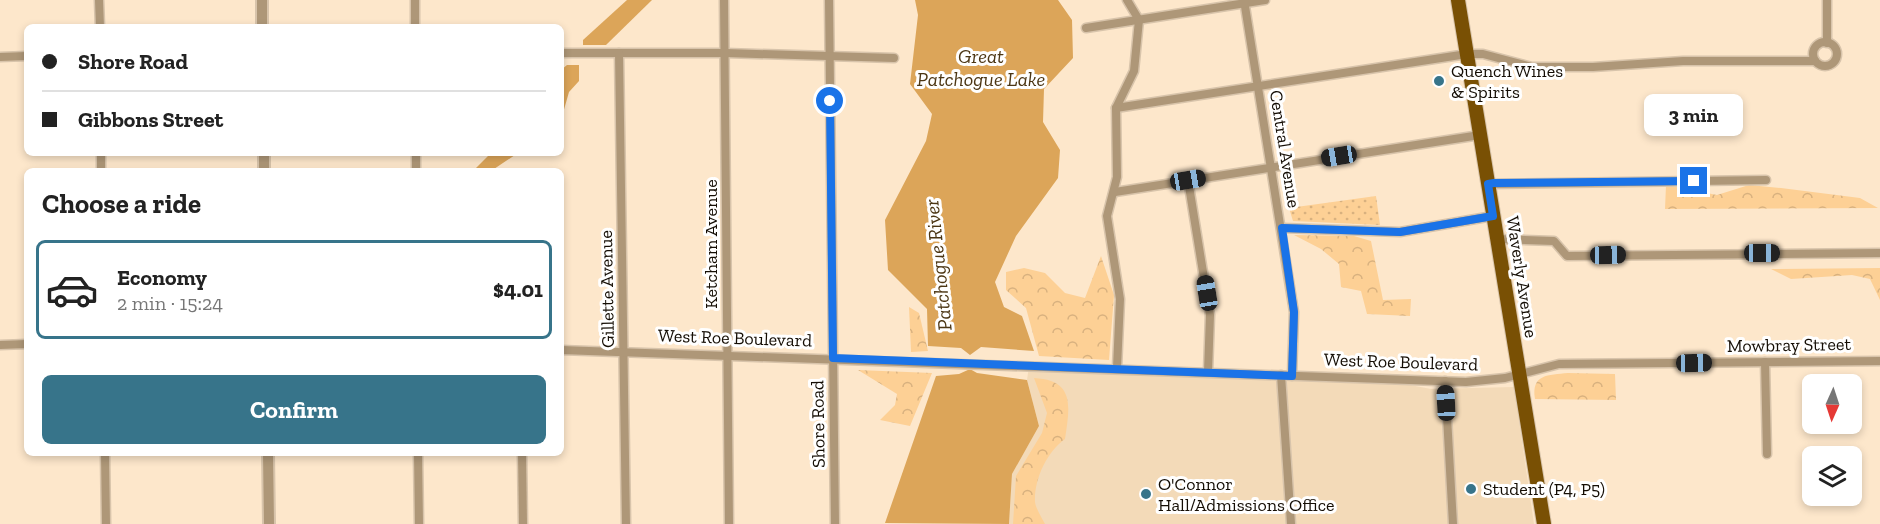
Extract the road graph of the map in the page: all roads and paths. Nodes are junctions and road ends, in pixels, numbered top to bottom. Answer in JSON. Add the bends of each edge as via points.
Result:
{"nodes":[{"id":1,"x":99,"y":0,"type":"edge"},
{"id":2,"x":262,"y":0,"type":"edge"},
{"id":3,"x":415,"y":0,"type":"edge"},
{"id":4,"x":724,"y":0,"type":"edge"},
{"id":5,"x":828,"y":0,"type":"edge"},
{"id":6,"x":1127,"y":0,"type":"edge"},
{"id":7,"x":1265,"y":0,"type":"edge"},
{"id":8,"x":1458,"y":0,"type":"edge"},
{"id":9,"x":1827,"y":0,"type":"edge"},
{"id":10,"x":1244,"y":2,"type":"edge"},
{"id":11,"x":1139,"y":20,"type":"junction"},
{"id":12,"x":100,"y":24,"type":"edge"},
{"id":13,"x":262,"y":24,"type":"edge"},
{"id":14,"x":415,"y":24,"type":"edge"},
{"id":15,"x":1086,"y":28,"type":"dead end"},
{"id":16,"x":1827,"y":43,"type":"junction"},
{"id":17,"x":619,"y":52,"type":"junction"},
{"id":18,"x":564,"y":53,"type":"edge"},
{"id":19,"x":726,"y":53,"type":"junction"},
{"id":20,"x":1467,"y":54,"type":"junction"},
{"id":21,"x":24,"y":56,"type":"edge"},
{"id":22,"x":829,"y":56,"type":"junction"},
{"id":23,"x":0,"y":57,"type":"edge"},
{"id":24,"x":894,"y":58,"type":"dead end"},
{"id":25,"x":1815,"y":61,"type":"junction"},
{"id":26,"x":1258,"y":84,"type":"junction"},
{"id":27,"x":1116,"y":108,"type":"junction"},
{"id":28,"x":1480,"y":135,"type":"junction"},
{"id":29,"x":1272,"y":167,"type":"junction"},
{"id":30,"x":1188,"y":180,"type":"junction"},
{"id":31,"x":1766,"y":180,"type":"dead end"},
{"id":32,"x":1488,"y":184,"type":"junction"},
{"id":33,"x":1115,"y":192,"type":"junction"},
{"id":34,"x":1493,"y":216,"type":"junction"},
{"id":35,"x":1282,"y":228,"type":"junction"},
{"id":36,"x":1497,"y":239,"type":"junction"},
{"id":37,"x":1880,"y":253,"type":"edge"},
{"id":38,"x":24,"y":344,"type":"edge"},
{"id":39,"x":0,"y":345,"type":"edge"},
{"id":40,"x":564,"y":350,"type":"edge"},
{"id":41,"x":624,"y":352,"type":"junction"},
{"id":42,"x":728,"y":354,"type":"junction"},
{"id":43,"x":833,"y":358,"type":"junction"},
{"id":44,"x":1880,"y":361,"type":"edge"},
{"id":45,"x":1765,"y":362,"type":"junction"},
{"id":46,"x":1117,"y":368,"type":"junction"},
{"id":47,"x":1208,"y":372,"type":"junction"},
{"id":48,"x":1519,"y":374,"type":"junction"},
{"id":49,"x":1281,"y":375,"type":"junction"},
{"id":50,"x":1292,"y":376,"type":"junction"},
{"id":51,"x":1444,"y":381,"type":"junction"},
{"id":52,"x":1767,"y":454,"type":"dead end"},
{"id":53,"x":105,"y":456,"type":"edge"},
{"id":54,"x":268,"y":456,"type":"edge"},
{"id":55,"x":418,"y":456,"type":"edge"},
{"id":56,"x":522,"y":456,"type":"edge"},
{"id":57,"x":106,"y":524,"type":"edge"},
{"id":58,"x":269,"y":524,"type":"edge"},
{"id":59,"x":419,"y":524,"type":"edge"},
{"id":60,"x":523,"y":524,"type":"edge"},
{"id":61,"x":626,"y":524,"type":"edge"},
{"id":62,"x":729,"y":524,"type":"edge"},
{"id":63,"x":835,"y":524,"type":"edge"},
{"id":64,"x":1291,"y":524,"type":"edge"},
{"id":65,"x":1453,"y":524,"type":"edge"},
{"id":66,"x":1544,"y":524,"type":"edge"}],
"edges":[{"from":1,"to":12,"type":"street"},
{"from":2,"to":13,"type":"street"},
{"from":3,"to":14,"type":"street"},
{"from":4,"to":19,"type":"street","name":"Ketcham Avenue"},
{"from":5,"to":22,"type":"street","name":"Shore Road"},
{"from":6,"to":11,"type":"street"},
{"from":7,"to":10,"type":"street"},
{"from":8,"to":20,"type":"main road","name":"Waverly Avenue"},
{"from":9,"to":16,"type":"street"},
{"from":10,"to":11,"type":"street"},
{"from":10,"to":26,"type":"street","name":"Central Avenue"},
{"from":11,"to":15,"type":"street"},
{"from":11,"to":27,"type":"street","via":[[1134,72]]},
{"from":16,"to":25,"type":"street","via":[[1814,50]]},
{"from":16,"to":25,"type":"street","via":[[1836,51],[1834,61],[1824,66]]},
{"from":17,"to":18,"type":"street"},
{"from":17,"to":19,"type":"street"},
{"from":17,"to":41,"type":"street","name":"Gillette Avenue"},
{"from":19,"to":22,"type":"street"},
{"from":19,"to":42,"type":"street","name":"Ketcham Avenue"},
{"from":20,"to":25,"type":"street","via":[[1483,54],[1533,67]]},
{"from":20,"to":26,"type":"street"},
{"from":20,"to":28,"type":"main road","name":"Waverly Avenue"},
{"from":21,"to":23,"type":"street"},
{"from":22,"to":24,"type":"street"},
{"from":22,"to":43,"type":"street","name":"Shore Road"},
{"from":26,"to":27,"type":"street"},
{"from":26,"to":29,"type":"street","name":"Central Avenue"},
{"from":27,"to":33,"type":"street"},
{"from":28,"to":29,"type":"street"},
{"from":28,"to":32,"type":"main road","name":"Waverly Avenue"},
{"from":29,"to":30,"type":"street"},
{"from":29,"to":35,"type":"street","name":"Central Avenue"},
{"from":30,"to":33,"type":"street"},
{"from":30,"to":47,"type":"street","via":[[1210,315]]},
{"from":31,"to":32,"type":"street"},
{"from":32,"to":34,"type":"main road","name":"Waverly Avenue"},
{"from":33,"to":46,"type":"street","via":[[1107,216],[1120,299]]},
{"from":34,"to":35,"type":"street","via":[[1400,232]]},
{"from":34,"to":36,"type":"main road","name":"Waverly Avenue"},
{"from":35,"to":50,"type":"street","name":"Central Avenue","via":[[1294,312]]},
{"from":36,"to":37,"type":"street","via":[[1554,241],[1566,256]]},
{"from":36,"to":48,"type":"main road","name":"Waverly Avenue"},
{"from":38,"to":39,"type":"street"},
{"from":40,"to":41,"type":"street","name":"West Roe Boulevard"},
{"from":41,"to":42,"type":"street","name":"West Roe Boulevard"},
{"from":41,"to":61,"type":"street","name":"Gillette Avenue"},
{"from":42,"to":43,"type":"street","name":"West Roe Boulevard"},
{"from":42,"to":62,"type":"street","name":"Ketcham Avenue"},
{"from":43,"to":46,"type":"street","name":"West Roe Boulevard"},
{"from":43,"to":63,"type":"street","name":"Shore Road"},
{"from":44,"to":45,"type":"street","name":"Mowbray Street"},
{"from":45,"to":48,"type":"street","name":"Mowbray Street","via":[[1559,364]]},
{"from":45,"to":52,"type":"street"},
{"from":46,"to":47,"type":"street","name":"West Roe Boulevard"},
{"from":47,"to":49,"type":"street","name":"West Roe Boulevard"},
{"from":48,"to":51,"type":"street","name":"West Roe Boulevard","via":[[1484,381]]},
{"from":48,"to":66,"type":"main road","name":"Waverly Avenue"},
{"from":49,"to":50,"type":"street","name":"West Roe Boulevard"},
{"from":49,"to":64,"type":"street"},
{"from":50,"to":51,"type":"street","name":"West Roe Boulevard"},
{"from":51,"to":65,"type":"street"},
{"from":53,"to":57,"type":"street"},
{"from":54,"to":58,"type":"street"},
{"from":55,"to":59,"type":"street"},
{"from":56,"to":60,"type":"street"}]}
